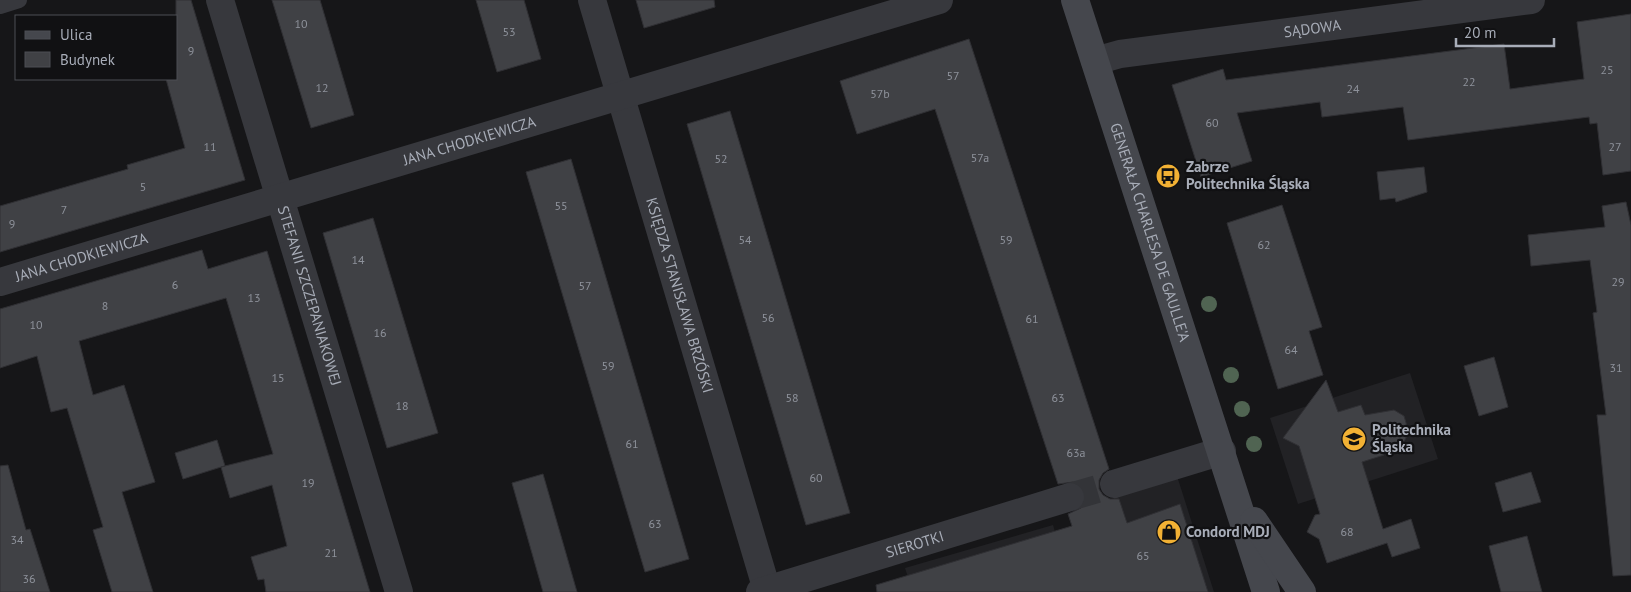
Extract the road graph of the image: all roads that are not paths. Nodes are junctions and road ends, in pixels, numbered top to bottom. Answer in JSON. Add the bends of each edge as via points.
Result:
{"nodes":[{"id":1,"x":19,"y":0,"type":"edge"},
{"id":2,"x":220,"y":0,"type":"edge"},
{"id":3,"x":592,"y":0,"type":"edge"},
{"id":4,"x":939,"y":0,"type":"edge"},
{"id":5,"x":1075,"y":0,"type":"edge"},
{"id":6,"x":1531,"y":0,"type":"edge"},
{"id":7,"x":0,"y":6,"type":"edge"},
{"id":8,"x":1095,"y":61,"type":"junction"},
{"id":9,"x":620,"y":95,"type":"junction"},
{"id":10,"x":280,"y":200,"type":"junction"},
{"id":11,"x":0,"y":282,"type":"edge"},
{"id":12,"x":1224,"y":458,"type":"junction"},
{"id":13,"x":1114,"y":484,"type":"tunnel mouth"},
{"id":14,"x":1070,"y":497,"type":"tunnel mouth"},
{"id":15,"x":764,"y":591,"type":"edge"},
{"id":16,"x":399,"y":592,"type":"edge"},
{"id":17,"x":1266,"y":592,"type":"edge"},
{"id":18,"x":1302,"y":592,"type":"edge"}],
"edges":[{"from":1,"to":7,"type":"lane"},
{"from":2,"to":10,"type":"street","name":"STEFANII SZCZEPANIAKOWEJ"},
{"from":3,"to":9,"type":"street","name":"KSIĘDZA STANISŁAWA BRZÓSKI"},
{"from":4,"to":9,"type":"street","name":"JANA CHODKIEWICZA"},
{"from":5,"to":8,"type":"main road","name":"GENERAŁA CHARLESA DE GAULLE'A"},
{"from":6,"to":8,"type":"street","name":"SĄDOWA","via":[[1120,54]]},
{"from":8,"to":12,"type":"main road","name":"GENERAŁA CHARLESA DE GAULLE'A"},
{"from":9,"to":10,"type":"street","name":"JANA CHODKIEWICZA"},
{"from":9,"to":15,"type":"street","name":"KSIĘDZA STANISŁAWA BRZÓSKI"},
{"from":10,"to":11,"type":"street","name":"JANA CHODKIEWICZA"},
{"from":10,"to":16,"type":"street","name":"STEFANII SZCZEPANIAKOWEJ"},
{"from":12,"to":13,"type":"street"},
{"from":12,"to":17,"type":"main road","name":"GENERAŁA CHARLESA DE GAULLE'A"},
{"from":12,"to":18,"type":"main road","name":"GENERAŁA CHARLESA DE GAULLE'A","via":[[1251,517]]},
{"from":14,"to":15,"type":"street","name":"SIEROTKI"}]}
